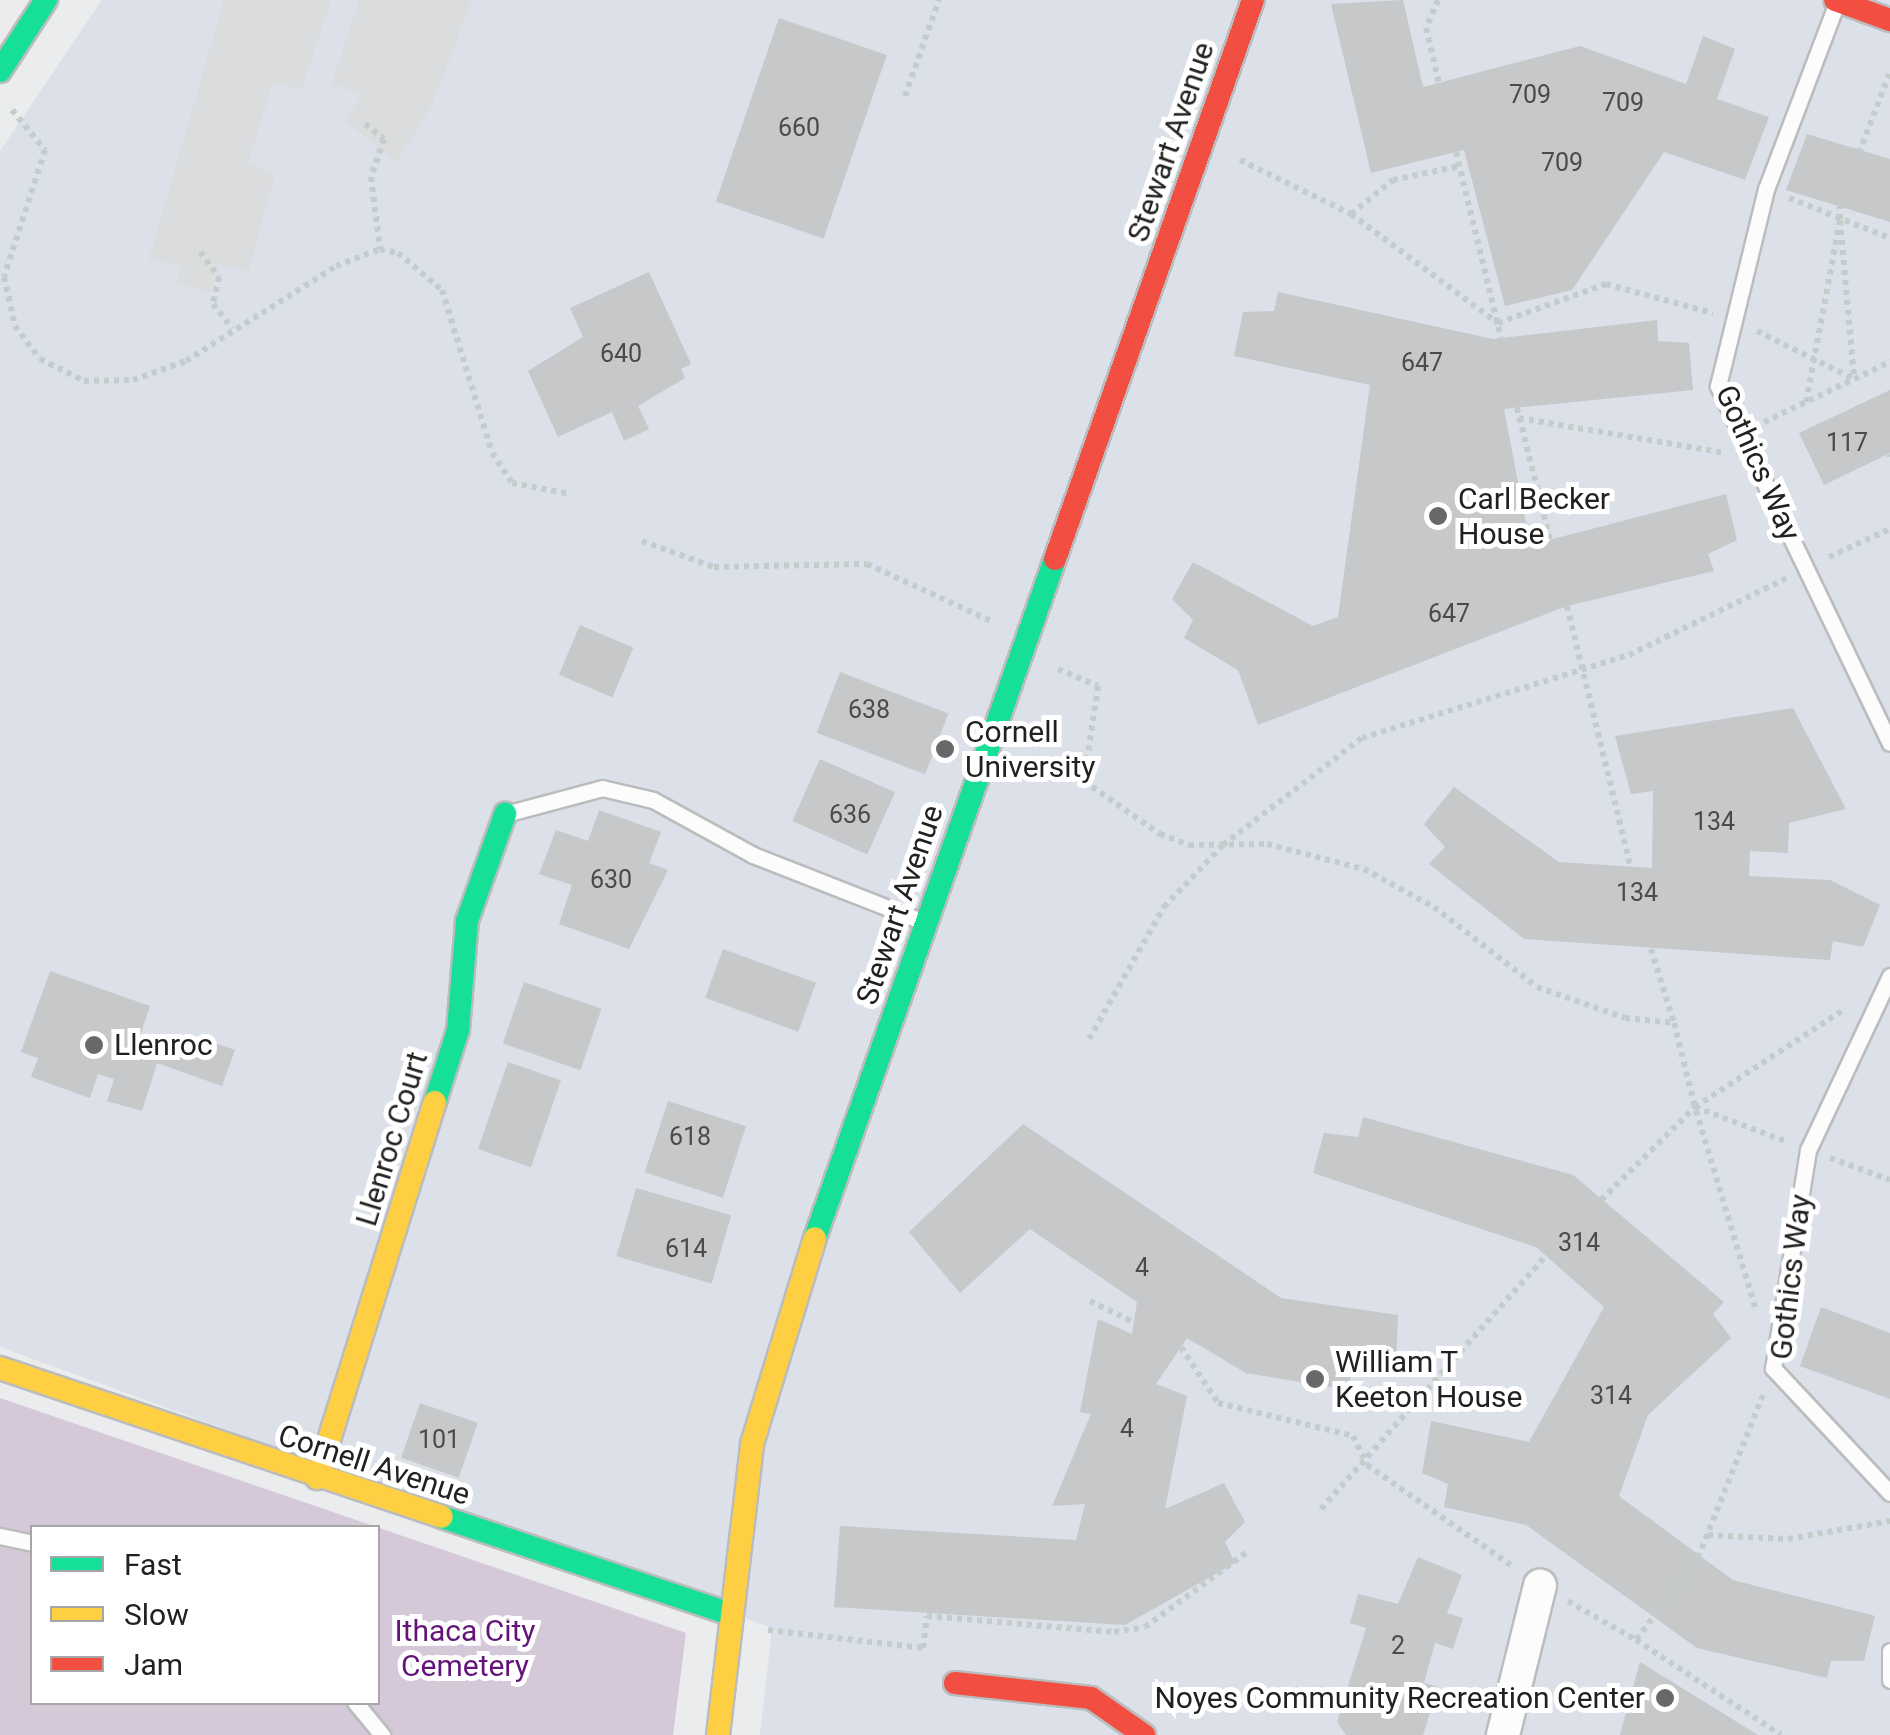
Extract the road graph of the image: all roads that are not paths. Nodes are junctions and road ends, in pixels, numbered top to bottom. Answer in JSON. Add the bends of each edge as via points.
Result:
{"nodes":[{"id":1,"x":46,"y":0,"type":"edge"},
{"id":2,"x":1253,"y":0,"type":"edge"},
{"id":3,"x":1836,"y":1,"type":"edge"},
{"id":4,"x":1890,"y":20,"type":"edge"},
{"id":5,"x":0,"y":71,"type":"edge"},
{"id":6,"x":1890,"y":743,"type":"edge"},
{"id":7,"x":505,"y":814,"type":"joint"},
{"id":8,"x":926,"y":923,"type":"junction"},
{"id":9,"x":1889,"y":979,"type":"edge"},
{"id":10,"x":0,"y":1368,"type":"edge"},
{"id":11,"x":317,"y":1478,"type":"junction"},
{"id":12,"x":1890,"y":1494,"type":"edge"},
{"id":13,"x":0,"y":1536,"type":"edge"},
{"id":14,"x":30,"y":1542,"type":"edge"},
{"id":15,"x":1540,"y":1586,"type":"road end"},
{"id":16,"x":730,"y":1614,"type":"junction"},
{"id":17,"x":1890,"y":1651,"type":"edge"},
{"id":18,"x":1890,"y":1680,"type":"edge"},
{"id":19,"x":955,"y":1682,"type":"dead end"},
{"id":20,"x":357,"y":1705,"type":"edge"},
{"id":21,"x":382,"y":1735,"type":"edge"},
{"id":22,"x":718,"y":1735,"type":"edge"},
{"id":23,"x":1144,"y":1735,"type":"edge"},
{"id":24,"x":1503,"y":1735,"type":"edge"}],
"edges":[{"from":1,"to":5,"type":"street"},
{"from":2,"to":8,"type":"street","name":"Stewart Avenue"},
{"from":3,"to":4,"type":"street"},
{"from":3,"to":6,"type":"lane","name":"Gothics Way","via":[[1766,189],[1718,380]]},
{"from":7,"to":8,"type":"lane","via":[[602,788],[653,800],[753,855]]},
{"from":7,"to":11,"type":"street","name":"Llenroc Court","via":[[468,920],[458,1030]]},
{"from":8,"to":16,"type":"street","name":"Stewart Avenue","via":[[775,1354],[752,1444]]},
{"from":9,"to":12,"type":"lane","name":"Gothics Way","via":[[1808,1150],[1773,1368]]},
{"from":10,"to":11,"type":"street","name":"Cornell Avenue"},
{"from":11,"to":16,"type":"street","name":"Cornell Avenue"},
{"from":13,"to":14,"type":"lane"},
{"from":15,"to":24,"type":"street"},
{"from":16,"to":22,"type":"street","name":"Stewart Avenue"},
{"from":17,"to":18,"type":"lane"},
{"from":19,"to":23,"type":"street","via":[[1091,1698]]},
{"from":20,"to":21,"type":"lane"}]}
